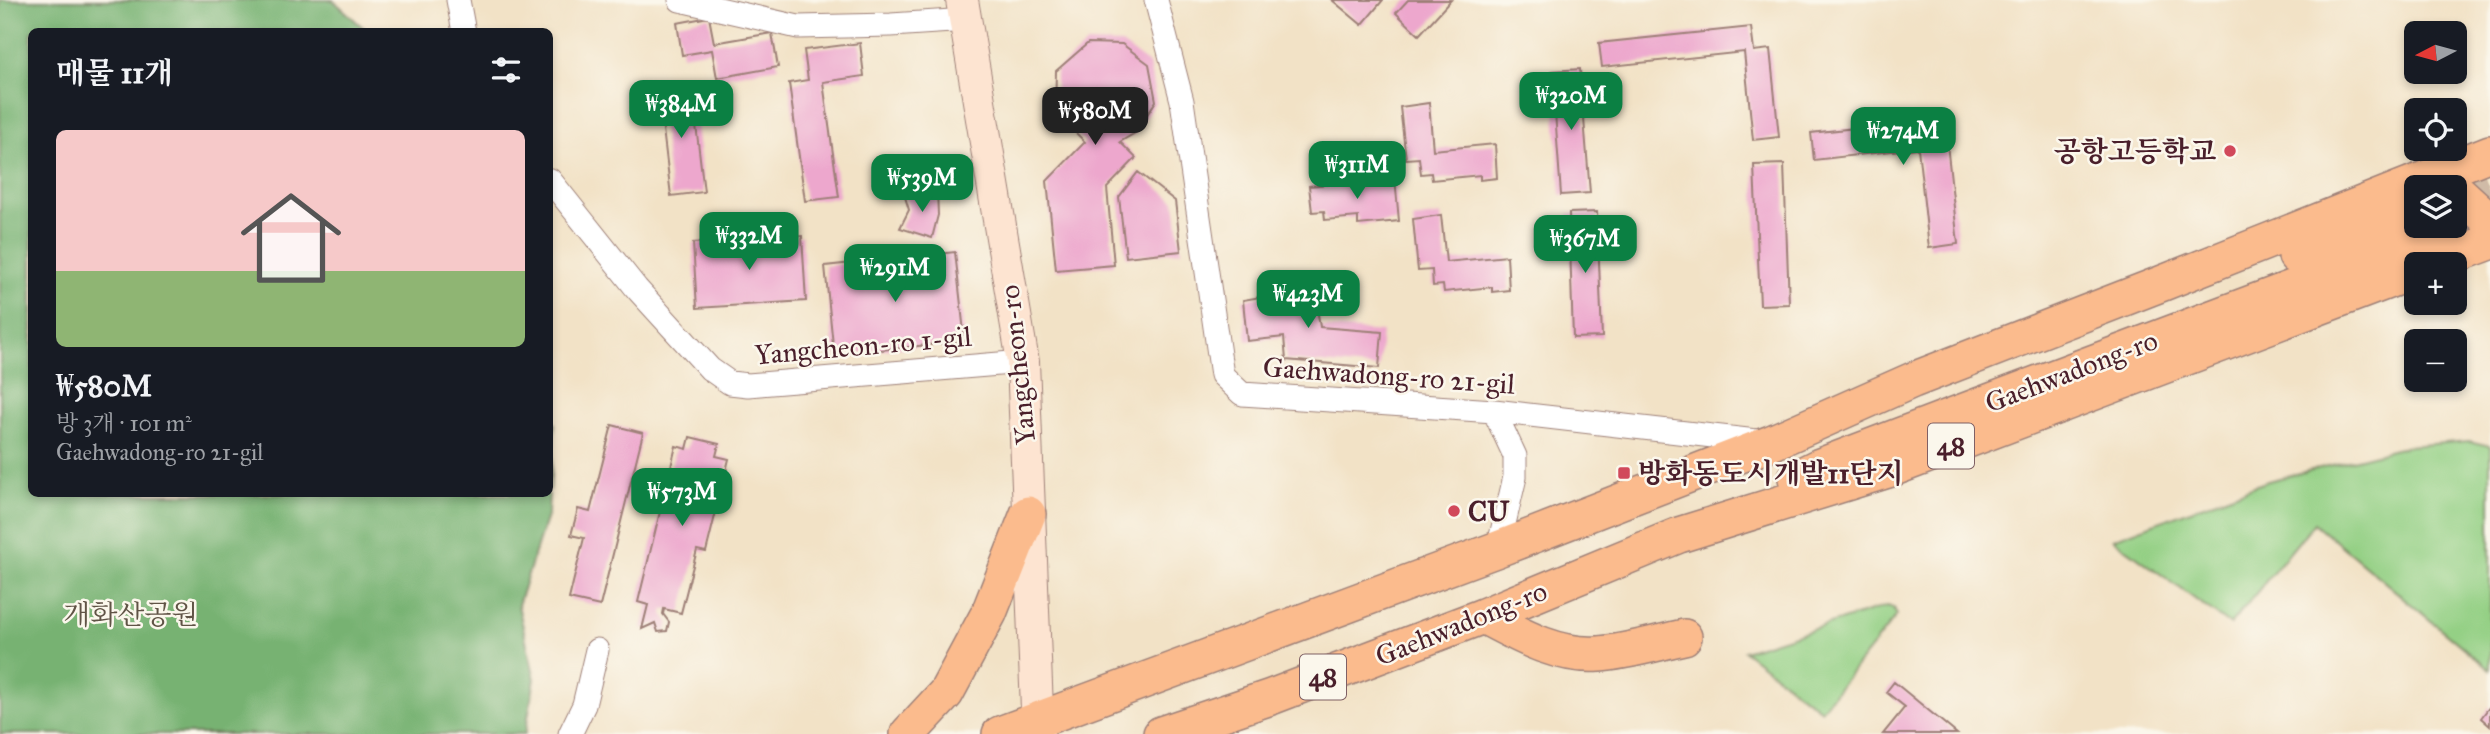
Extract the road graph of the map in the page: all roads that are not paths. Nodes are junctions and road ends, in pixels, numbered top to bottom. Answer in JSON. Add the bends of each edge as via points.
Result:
{"nodes":[{"id":1,"x":458,"y":0,"type":"edge"},
{"id":2,"x":680,"y":0,"type":"edge"},
{"id":3,"x":1156,"y":0,"type":"edge"},
{"id":4,"x":965,"y":10,"type":"edge"},
{"id":5,"x":463,"y":28,"type":"edge"},
{"id":6,"x":2490,"y":153,"type":"edge"},
{"id":7,"x":2467,"y":179,"type":"edge"},
{"id":8,"x":553,"y":184,"type":"edge"},
{"id":9,"x":2467,"y":219,"type":"edge"},
{"id":10,"x":2490,"y":221,"type":"edge"},
{"id":11,"x":2404,"y":226,"type":"edge"},
{"id":12,"x":2404,"y":229,"type":"edge"},
{"id":13,"x":2467,"y":232,"type":"edge"},
{"id":14,"x":2490,"y":242,"type":"edge"},
{"id":15,"x":1023,"y":362,"type":"junction"},
{"id":16,"x":1494,"y":411,"type":"junction"},
{"id":17,"x":1771,"y":443,"type":"junction"},
{"id":18,"x":1028,"y":514,"type":"junction"},
{"id":19,"x":1499,"y":549,"type":"junction"},
{"id":20,"x":1483,"y":616,"type":"junction"},
{"id":21,"x":1684,"y":637,"type":"dead end"},
{"id":22,"x":597,"y":650,"type":"dead end"},
{"id":23,"x":1271,"y":697,"type":"junction"},
{"id":24,"x":1037,"y":727,"type":"edge"},
{"id":25,"x":570,"y":734,"type":"edge"},
{"id":26,"x":908,"y":734,"type":"edge"},
{"id":27,"x":1000,"y":734,"type":"edge"},
{"id":28,"x":1161,"y":734,"type":"edge"},
{"id":29,"x":1211,"y":734,"type":"edge"}],
"edges":[{"from":1,"to":5,"type":"street"},
{"from":2,"to":4,"type":"street","via":[[798,27],[891,26]]},
{"from":3,"to":16,"type":"street","name":"Gaehwadong-ro 21-gil","via":[[1182,101],[1222,375],[1242,394]]},
{"from":4,"to":15,"type":"main road","name":"Yangcheon-ro"},
{"from":6,"to":7,"type":"main road","name":"Gaehwadong-ro"},
{"from":8,"to":15,"type":"street","name":"Yangcheon-ro 1-gil","via":[[637,289],[710,369],[730,383],[748,386]]},
{"from":9,"to":10,"type":"main road"},
{"from":11,"to":17,"type":"main road","name":"Gaehwadong-ro","via":[[1913,380]]},
{"from":12,"to":20,"type":"main road","name":"Gaehwadong-ro","number":"48","via":[[1820,466],[1679,535]]},
{"from":13,"to":14,"type":"main road","name":"Gaehwadong-ro"},
{"from":15,"to":18,"type":"main road","name":"Yangcheon-ro"},
{"from":16,"to":17,"type":"street","name":"Gaehwadong-ro 21-gil"},
{"from":16,"to":19,"type":"street","name":"Gaehwadong-ro","via":[[1515,456],[1516,477]]},
{"from":17,"to":19,"type":"main road","name":"Gaehwadong-ro"},
{"from":18,"to":24,"type":"main road","name":"Yangcheon-ro"},
{"from":18,"to":26,"type":"main road","via":[[989,613],[946,693]]},
{"from":19,"to":24,"type":"main road","name":"Gaehwadong-ro"},
{"from":20,"to":21,"type":"main road","via":[[1552,649],[1577,653],[1600,654]]},
{"from":20,"to":23,"type":"main road","name":"Gaehwadong-ro","number":"48"},
{"from":22,"to":25,"type":"street","via":[[584,705]]},
{"from":23,"to":28,"type":"main road","name":"Gaehwadong-ro","number":"48"},
{"from":23,"to":29,"type":"main road"},
{"from":24,"to":27,"type":"main road","name":"Gaehwadong-ro"}]}
